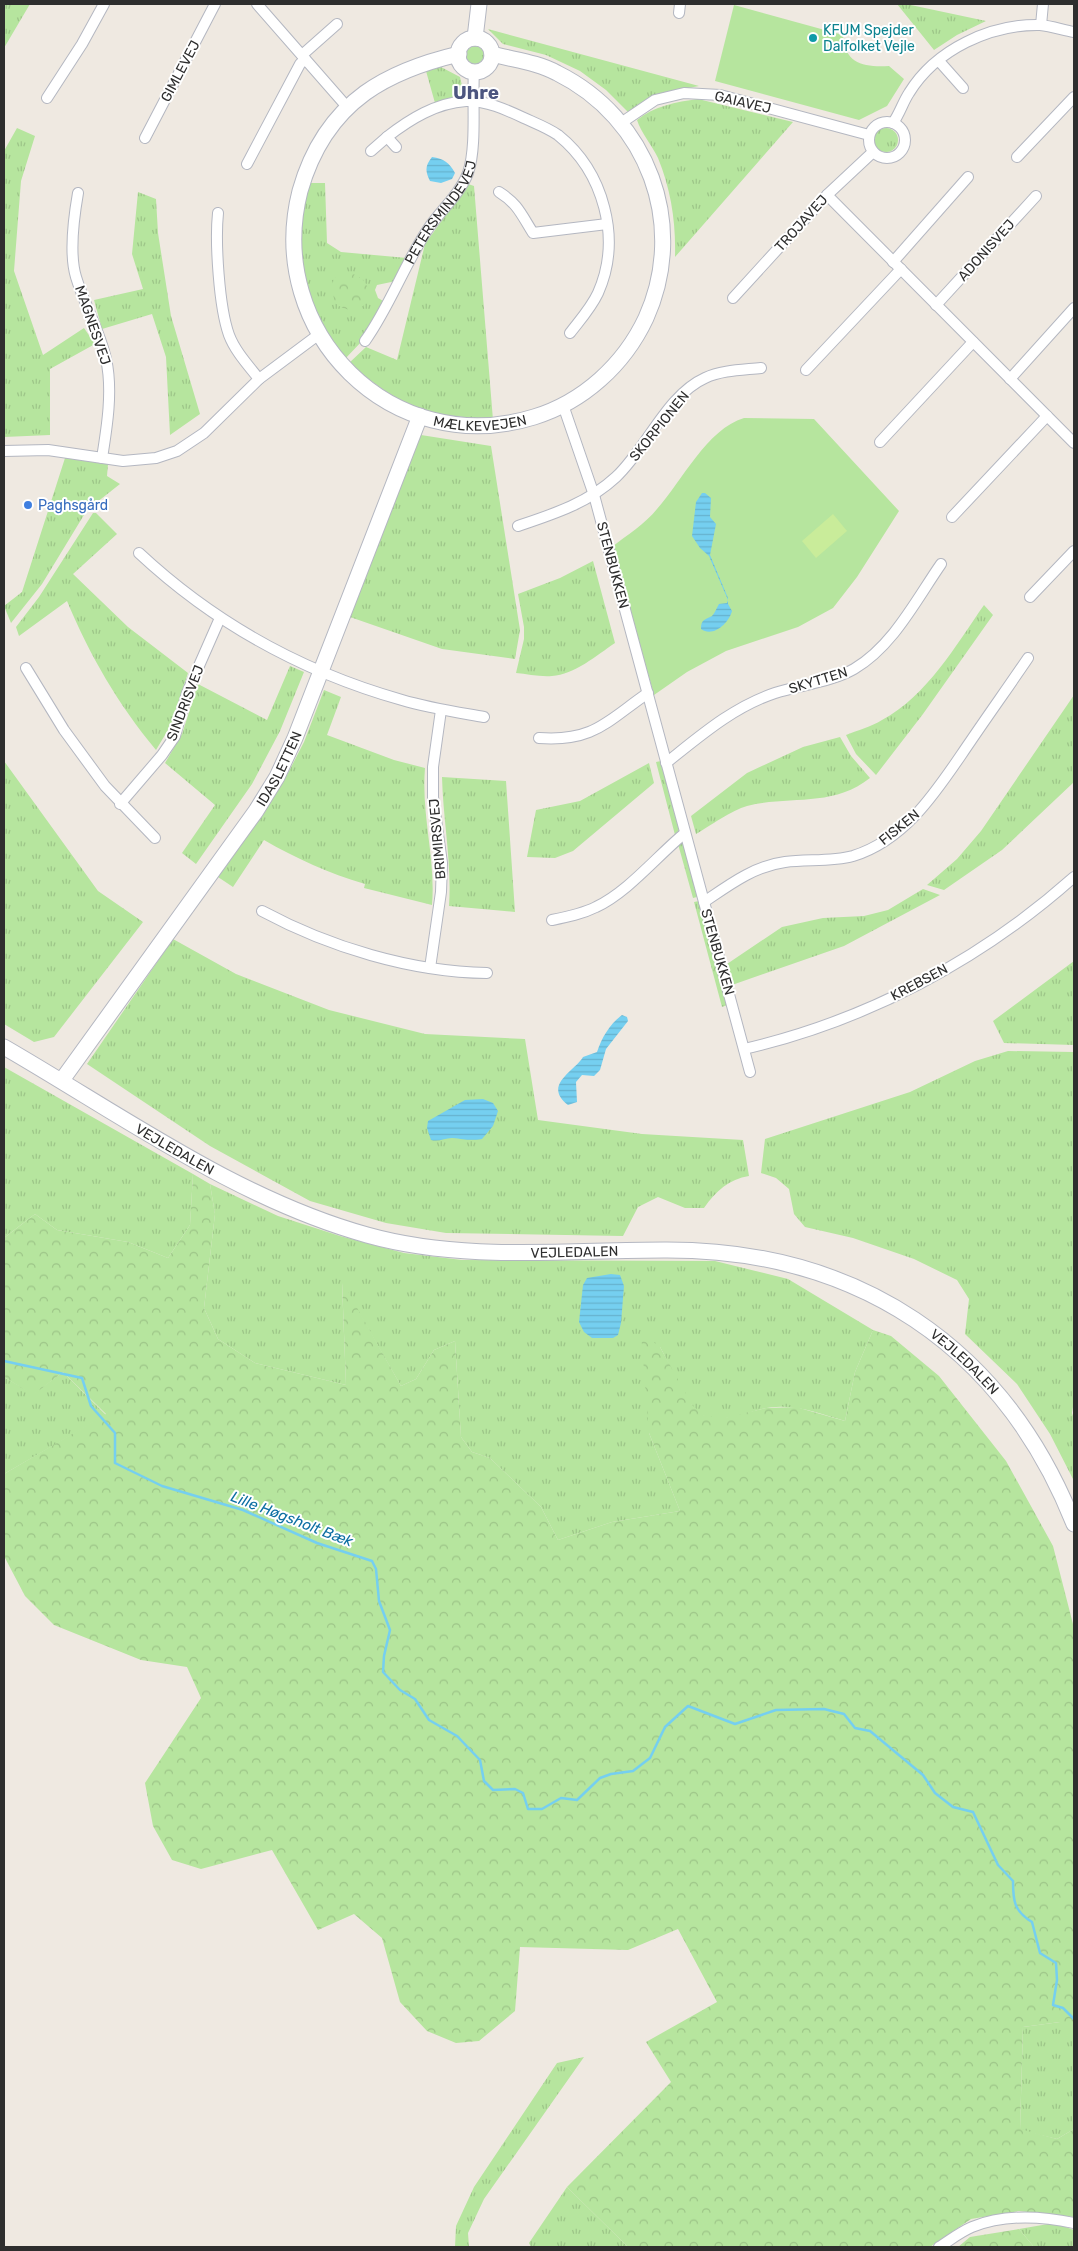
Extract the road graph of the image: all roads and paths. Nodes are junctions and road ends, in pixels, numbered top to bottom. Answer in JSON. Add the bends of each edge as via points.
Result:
{"nodes":[{"id":1,"x":104,"y":4,"type":"edge"},
{"id":2,"x":215,"y":4,"type":"edge"},
{"id":3,"x":257,"y":4,"type":"edge"},
{"id":4,"x":479,"y":4,"type":"edge"},
{"id":5,"x":1043,"y":4,"type":"edge"},
{"id":6,"x":337,"y":24,"type":"dead end"},
{"id":7,"x":1042,"y":25,"type":"junction"},
{"id":8,"x":1074,"y":32,"type":"edge"},
{"id":9,"x":474,"y":38,"type":"junction"},
{"id":10,"x":459,"y":54,"type":"junction"},
{"id":11,"x":492,"y":54,"type":"junction"},
{"id":12,"x":304,"y":57,"type":"junction"},
{"id":13,"x":938,"y":61,"type":"junction"},
{"id":14,"x":474,"y":71,"type":"junction"},
{"id":15,"x":963,"y":88,"type":"dead end"},
{"id":16,"x":1074,"y":97,"type":"edge"},
{"id":17,"x":47,"y":98,"type":"dead end"},
{"id":18,"x":473,"y":101,"type":"junction"},
{"id":19,"x":348,"y":108,"type":"junction"},
{"id":20,"x":622,"y":123,"type":"junction"},
{"id":21,"x":893,"y":123,"type":"junction"},
{"id":22,"x":870,"y":135,"type":"junction"},
{"id":23,"x":387,"y":137,"type":"junction"},
{"id":24,"x":144,"y":138,"type":"dead end"},
{"id":25,"x":396,"y":147,"type":"dead end"},
{"id":26,"x":371,"y":151,"type":"dead end"},
{"id":27,"x":873,"y":152,"type":"junction"},
{"id":28,"x":1017,"y":158,"type":"dead end"},
{"id":29,"x":247,"y":164,"type":"dead end"},
{"id":30,"x":968,"y":176,"type":"dead end"},
{"id":31,"x":499,"y":192,"type":"dead end"},
{"id":32,"x":78,"y":193,"type":"dead end"},
{"id":33,"x":827,"y":195,"type":"junction"},
{"id":34,"x":1036,"y":196,"type":"dead end"},
{"id":35,"x":218,"y":213,"type":"dead end"},
{"id":36,"x":608,"y":224,"type":"junction"},
{"id":37,"x":897,"y":266,"type":"junction"},
{"id":38,"x":734,"y":298,"type":"dead end"},
{"id":39,"x":936,"y":305,"type":"junction"},
{"id":40,"x":1074,"y":308,"type":"edge"},
{"id":41,"x":570,"y":333,"type":"dead end"},
{"id":42,"x":318,"y":335,"type":"junction"},
{"id":43,"x":365,"y":342,"type":"dead end"},
{"id":44,"x":973,"y":342,"type":"junction"},
{"id":45,"x":761,"y":368,"type":"dead end"},
{"id":46,"x":806,"y":370,"type":"dead end"},
{"id":47,"x":259,"y":379,"type":"junction"},
{"id":48,"x":1010,"y":379,"type":"junction"},
{"id":49,"x":563,"y":405,"type":"junction"},
{"id":50,"x":420,"y":416,"type":"junction"},
{"id":51,"x":1047,"y":416,"type":"junction"},
{"id":52,"x":880,"y":442,"type":"dead end"},
{"id":53,"x":1074,"y":443,"type":"edge"},
{"id":54,"x":4,"y":451,"type":"edge"},
{"id":55,"x":102,"y":458,"type":"junction"},
{"id":56,"x":594,"y":495,"type":"junction"},
{"id":57,"x":952,"y":517,"type":"dead end"},
{"id":58,"x":518,"y":526,"type":"dead end"},
{"id":59,"x":1074,"y":551,"type":"edge"},
{"id":60,"x":138,"y":553,"type":"dead end"},
{"id":61,"x":941,"y":564,"type":"dead end"},
{"id":62,"x":1030,"y":597,"type":"dead end"},
{"id":63,"x":220,"y":618,"type":"junction"},
{"id":64,"x":1028,"y":658,"type":"dead end"},
{"id":65,"x":26,"y":668,"type":"dead end"},
{"id":66,"x":322,"y":672,"type":"junction"},
{"id":67,"x":648,"y":694,"type":"junction"},
{"id":68,"x":441,"y":710,"type":"junction"},
{"id":69,"x":484,"y":717,"type":"dead end"},
{"id":70,"x":539,"y":738,"type":"dead end"},
{"id":71,"x":666,"y":763,"type":"junction"},
{"id":72,"x":120,"y":804,"type":"junction"},
{"id":73,"x":685,"y":833,"type":"junction"},
{"id":74,"x":155,"y":838,"type":"dead end"},
{"id":75,"x":1074,"y":877,"type":"edge"},
{"id":76,"x":704,"y":902,"type":"junction"},
{"id":77,"x":262,"y":911,"type":"dead end"},
{"id":78,"x":552,"y":920,"type":"dead end"},
{"id":79,"x":430,"y":968,"type":"junction"},
{"id":80,"x":487,"y":973,"type":"dead end"},
{"id":81,"x":4,"y":1048,"type":"edge"},
{"id":82,"x":744,"y":1049,"type":"junction"},
{"id":83,"x":750,"y":1072,"type":"dead end"},
{"id":84,"x":62,"y":1080,"type":"junction"},
{"id":85,"x":1074,"y":1524,"type":"edge"},
{"id":86,"x":1074,"y":2223,"type":"edge"},
{"id":87,"x":939,"y":2247,"type":"edge"}],
"edges":[{"from":1,"to":17,"type":"street"},
{"from":2,"to":24,"type":"street","name":"GIMLEVEJ"},
{"from":3,"to":12,"type":"street"},
{"from":4,"to":9,"type":"street"},
{"from":5,"to":7,"type":"street"},
{"from":6,"to":12,"type":"street"},
{"from":7,"to":8,"type":"street"},
{"from":7,"to":13,"type":"street","via":[[986,33]]},
{"from":9,"to":10,"type":"street","via":[[464,43]]},
{"from":9,"to":11,"type":"street","via":[[488,44]]},
{"from":10,"to":14,"type":"street","via":[[463,66]]},
{"from":10,"to":19,"type":"street","name":"MÆLKEVEJEN","via":[[411,67],[364,94]]},
{"from":11,"to":14,"type":"street","via":[[485,68]]},
{"from":11,"to":20,"type":"street","name":"MÆLKEVEJEN","via":[[528,61],[555,71],[587,90]]},
{"from":12,"to":19,"type":"street"},
{"from":12,"to":29,"type":"street"},
{"from":13,"to":15,"type":"street"},
{"from":13,"to":21,"type":"street","via":[[910,92]]},
{"from":14,"to":18,"type":"street","name":"PETERSMINDEVEJ"},
{"from":16,"to":28,"type":"street"},
{"from":18,"to":23,"type":"street","via":[[439,107],[412,118]]},
{"from":18,"to":36,"type":"street","via":[[515,114],[557,135],[588,169],[600,192]]},
{"from":18,"to":43,"type":"street","name":"PETERSMINDEVEJ","via":[[471,159],[467,175],[406,266],[382,318]]},
{"from":19,"to":42,"type":"street","name":"MÆLKEVEJEN","via":[[311,158],[293,229],[298,283]]},
{"from":20,"to":22,"type":"street","name":"GAIAVEJ","via":[[656,100],[684,93],[720,95]]},
{"from":20,"to":49,"type":"street","name":"MÆLKEVEJEN","via":[[641,153],[658,196],[663,250],[659,284],[640,329],[626,352],[586,391]]},
{"from":21,"to":22,"type":"street","via":[[876,125]]},
{"from":21,"to":27,"type":"street","via":[[904,134],[901,150],[887,158]]},
{"from":22,"to":27,"type":"street","via":[[869,144]]},
{"from":23,"to":25,"type":"street"},
{"from":23,"to":26,"type":"street"},
{"from":27,"to":33,"type":"street","name":"TROJAVEJ"},
{"from":30,"to":37,"type":"street"},
{"from":31,"to":36,"type":"street","via":[[512,200],[533,233]]},
{"from":32,"to":55,"type":"street","name":"MAGNESVEJ","via":[[75,275],[106,358],[109,375]]},
{"from":33,"to":37,"type":"street"},
{"from":33,"to":38,"type":"street","name":"TROJAVEJ"},
{"from":34,"to":39,"type":"street","name":"ADONISVEJ"},
{"from":35,"to":47,"type":"street","via":[[216,232],[228,334]]},
{"from":36,"to":41,"type":"street","via":[[608,258],[601,285],[589,310]]},
{"from":37,"to":39,"type":"street"},
{"from":37,"to":46,"type":"street"},
{"from":39,"to":44,"type":"street"},
{"from":40,"to":48,"type":"street"},
{"from":42,"to":47,"type":"street"},
{"from":42,"to":50,"type":"street","name":"MÆLKEVEJEN","via":[[342,366],[365,387],[391,404]]},
{"from":44,"to":48,"type":"street"},
{"from":44,"to":52,"type":"street"},
{"from":45,"to":56,"type":"street","name":"SKORPIONEN","via":[[721,373],[692,385],[679,396],[640,451]]},
{"from":47,"to":55,"type":"street","via":[[204,433],[177,451],[141,461]]},
{"from":48,"to":51,"type":"street"},
{"from":49,"to":50,"type":"street","name":"MÆLKEVEJEN","via":[[528,419],[498,424],[451,423]]},
{"from":49,"to":56,"type":"street","name":"STENBUKKEN"},
{"from":50,"to":66,"type":"street","name":"IDASLETTEN"},
{"from":51,"to":53,"type":"street"},
{"from":51,"to":57,"type":"street"},
{"from":54,"to":55,"type":"street","via":[[48,450]]},
{"from":56,"to":58,"type":"street","via":[[558,513]]},
{"from":56,"to":67,"type":"street","name":"STENBUKKEN"},
{"from":59,"to":62,"type":"street"},
{"from":60,"to":63,"type":"street"},
{"from":61,"to":71,"type":"street","name":"SKYTTEN","via":[[890,638],[860,664],[831,678],[744,706],[715,724]]},
{"from":63,"to":66,"type":"street"},
{"from":63,"to":72,"type":"street","name":"SINDRISVEJ","via":[[187,693],[174,736]]},
{"from":64,"to":76,"type":"street","name":"FISKEN","via":[[935,793],[894,834],[873,848],[852,856],[783,862],[760,868]]},
{"from":65,"to":72,"type":"street","via":[[64,730]]},
{"from":66,"to":68,"type":"street"},
{"from":66,"to":84,"type":"street","name":"IDASLETTEN","via":[[277,777],[256,811]]},
{"from":67,"to":70,"type":"street","via":[[606,725],[586,734]]},
{"from":67,"to":71,"type":"street","name":"STENBUKKEN"},
{"from":68,"to":69,"type":"street"},
{"from":68,"to":79,"type":"street","name":"BRIMIRSVEJ","via":[[433,767],[433,797],[442,864],[441,892]]},
{"from":71,"to":73,"type":"street","name":"STENBUKKEN"},
{"from":72,"to":74,"type":"street"},
{"from":73,"to":76,"type":"street","name":"STENBUKKEN"},
{"from":73,"to":78,"type":"street","via":[[620,892],[598,907]]},
{"from":75,"to":82,"type":"street","name":"KREBSEN","via":[[982,948],[891,998],[830,1023]]},
{"from":76,"to":82,"type":"street","name":"STENBUKKEN"},
{"from":77,"to":79,"type":"street","via":[[297,928],[348,946]]},
{"from":79,"to":80,"type":"street"},
{"from":81,"to":84,"type":"street","name":"VEJLEDALEN"},
{"from":82,"to":83,"type":"street","name":"STENBUKKEN"},
{"from":84,"to":85,"type":"street","name":"VEJLEDALEN","via":[[232,1180],[278,1202],[368,1236],[416,1246],[470,1251],[716,1252],[783,1262],[858,1288],[941,1339],[982,1376],[1034,1441]]},
{"from":86,"to":87,"type":"street","via":[[1006,2217],[971,2227]]}]}
